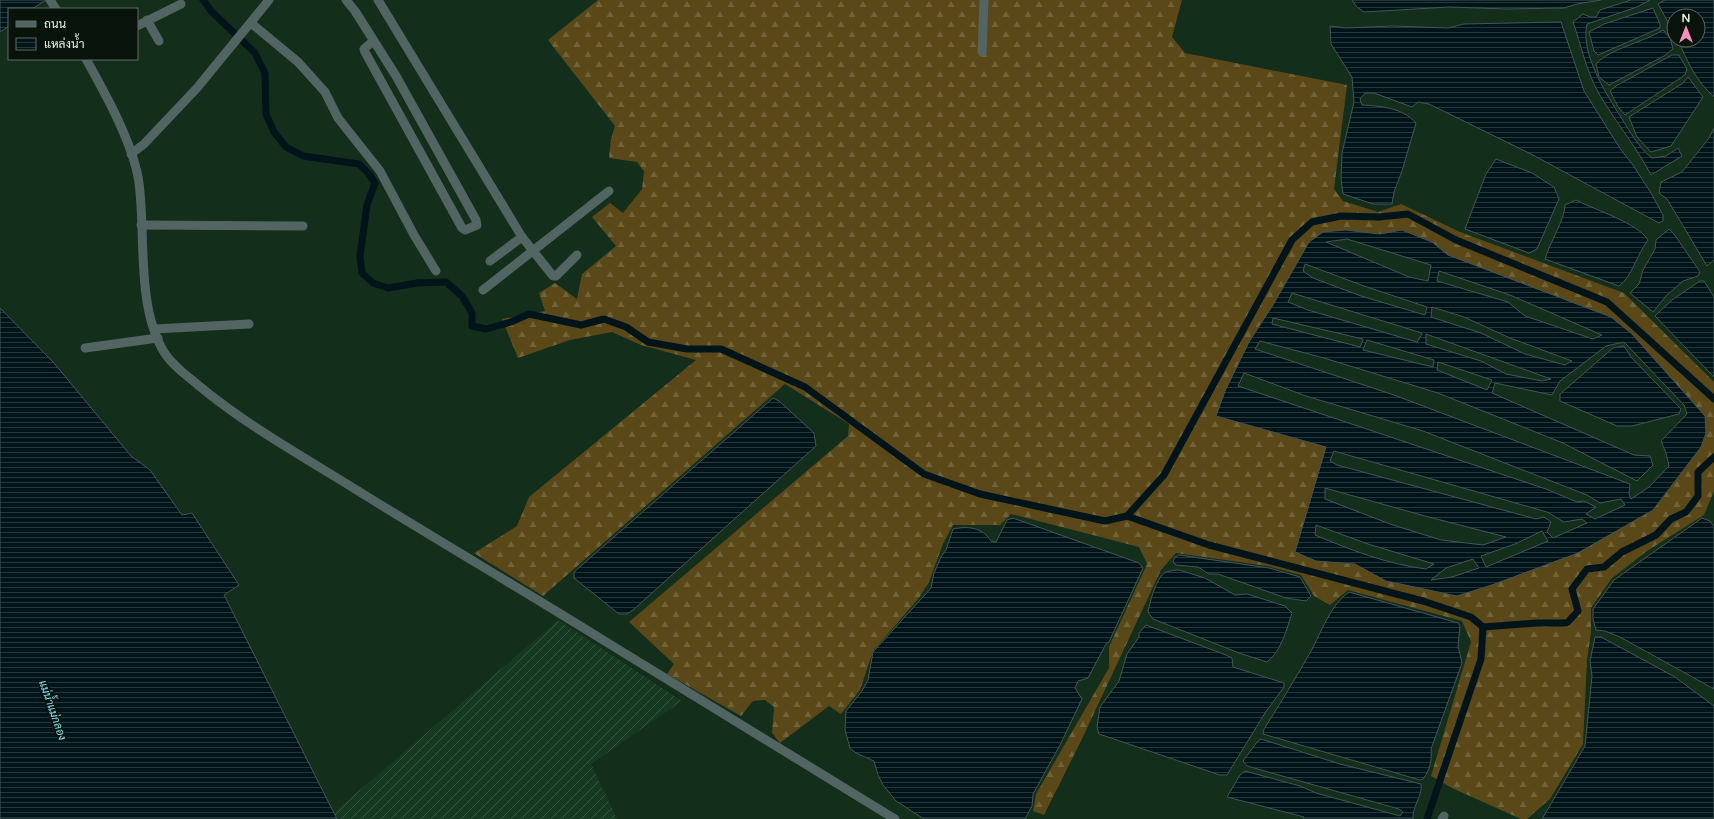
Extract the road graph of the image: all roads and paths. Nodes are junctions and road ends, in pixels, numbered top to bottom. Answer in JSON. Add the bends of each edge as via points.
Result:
{"nodes":[{"id":1,"x":269,"y":0,"type":"edge"},
{"id":2,"x":346,"y":0,"type":"edge"},
{"id":3,"x":378,"y":0,"type":"edge"},
{"id":4,"x":984,"y":0,"type":"edge"},
{"id":5,"x":181,"y":4,"type":"dead end"},
{"id":6,"x":147,"y":20,"type":"junction"},
{"id":7,"x":250,"y":24,"type":"junction"},
{"id":8,"x":138,"y":25,"type":"edge"},
{"id":9,"x":159,"y":41,"type":"dead end"},
{"id":10,"x":373,"y":41,"type":"junction"},
{"id":11,"x":982,"y":52,"type":"dead end"},
{"id":12,"x":87,"y":60,"type":"edge"},
{"id":13,"x":131,"y":154,"type":"junction"},
{"id":14,"x":609,"y":191,"type":"dead end"},
{"id":15,"x":141,"y":225,"type":"junction"},
{"id":16,"x":303,"y":226,"type":"dead end"},
{"id":17,"x":522,"y":237,"type":"junction"},
{"id":18,"x":533,"y":252,"type":"junction"},
{"id":19,"x":577,"y":255,"type":"dead end"},
{"id":20,"x":490,"y":261,"type":"dead end"},
{"id":21,"x":436,"y":271,"type":"dead end"},
{"id":22,"x":483,"y":290,"type":"dead end"},
{"id":23,"x":249,"y":324,"type":"dead end"},
{"id":24,"x":154,"y":329,"type":"junction"},
{"id":25,"x":158,"y":338,"type":"junction"},
{"id":26,"x":85,"y":348,"type":"dead end"},
{"id":27,"x":895,"y":819,"type":"edge"}],
"edges":[{"from":1,"to":7,"type":"street"},
{"from":2,"to":10,"type":"street"},
{"from":3,"to":17,"type":"street"},
{"from":4,"to":11,"type":"street"},
{"from":5,"to":6,"type":"street"},
{"from":6,"to":8,"type":"street"},
{"from":6,"to":9,"type":"street"},
{"from":7,"to":13,"type":"street","via":[[197,88],[150,139]]},
{"from":7,"to":21,"type":"street","via":[[298,62],[325,92],[338,118],[380,171]]},
{"from":10,"to":10,"type":"street","via":[[364,48],[365,52],[458,221],[466,230],[477,225],[396,76]]},
{"from":12,"to":13,"type":"street","via":[[103,90]]},
{"from":13,"to":15,"type":"street","via":[[139,182]]},
{"from":14,"to":18,"type":"street"},
{"from":15,"to":16,"type":"street"},
{"from":15,"to":24,"type":"street","via":[[146,294]]},
{"from":17,"to":18,"type":"street"},
{"from":17,"to":20,"type":"street"},
{"from":18,"to":19,"type":"street","via":[[553,276]]},
{"from":18,"to":22,"type":"street"},
{"from":23,"to":24,"type":"street"},
{"from":24,"to":25,"type":"street"},
{"from":25,"to":26,"type":"street"},
{"from":25,"to":27,"type":"street","via":[[165,352],[179,369],[218,402],[450,548]]}]}
